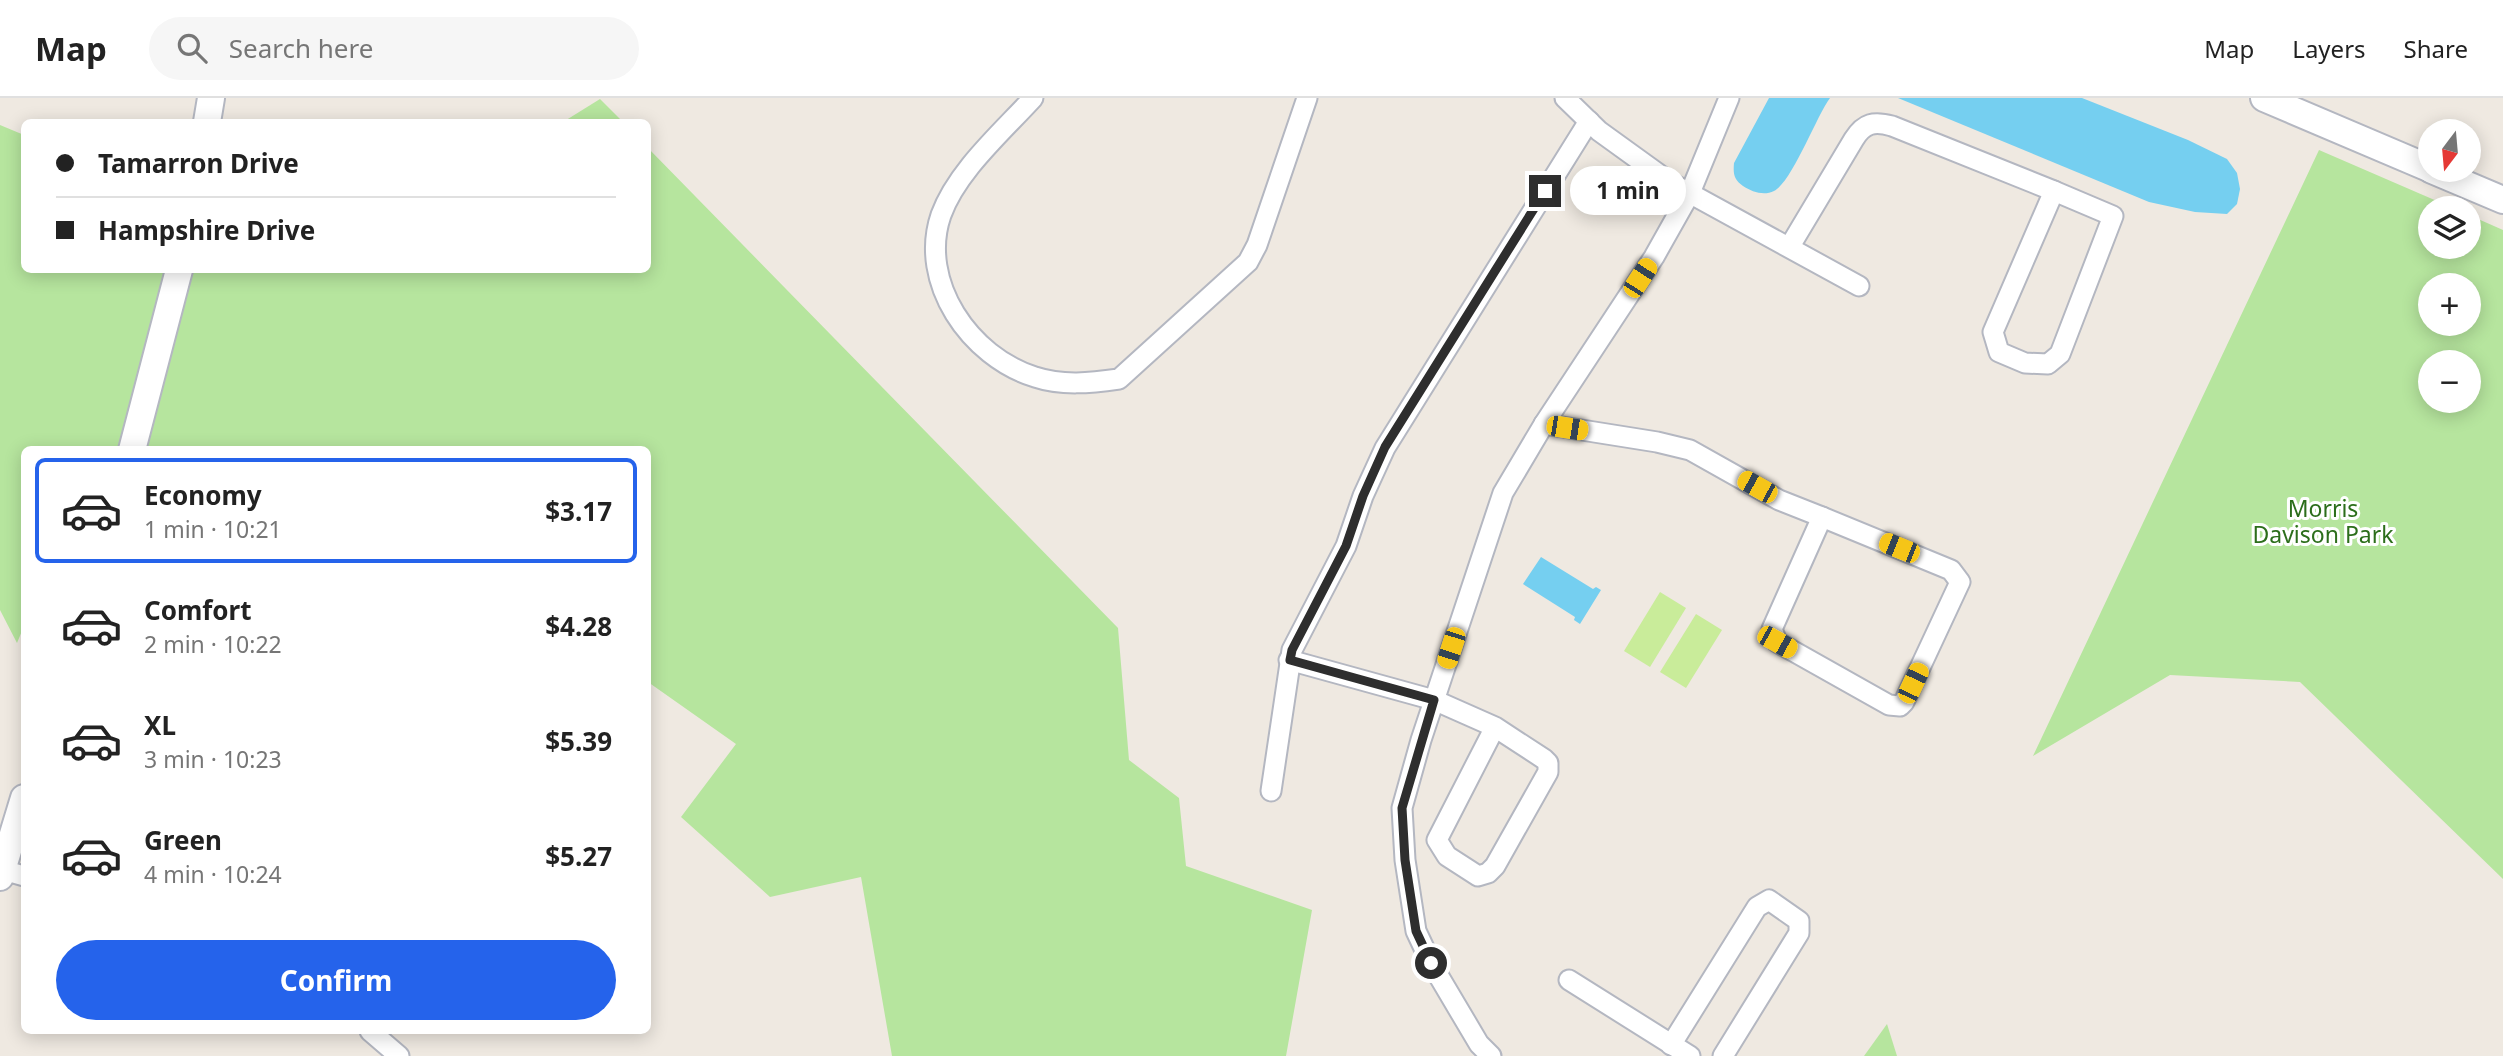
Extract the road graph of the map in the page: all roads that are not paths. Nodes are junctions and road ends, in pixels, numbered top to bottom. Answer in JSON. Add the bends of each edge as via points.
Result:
{"nodes":[{"id":1,"x":211,"y":98,"type":"edge"},
{"id":2,"x":1033,"y":98,"type":"edge"},
{"id":3,"x":1307,"y":98,"type":"edge"},
{"id":4,"x":1565,"y":98,"type":"edge"},
{"id":5,"x":1729,"y":98,"type":"edge"},
{"id":6,"x":2264,"y":98,"type":"edge"},
{"id":7,"x":208,"y":119,"type":"edge"},
{"id":8,"x":1589,"y":121,"type":"junction"},
{"id":9,"x":2418,"y":163,"type":"edge"},
{"id":10,"x":2461,"y":182,"type":"edge"},
{"id":11,"x":2054,"y":191,"type":"junction"},
{"id":12,"x":1690,"y":194,"type":"junction"},
{"id":13,"x":2503,"y":200,"type":"edge"},
{"id":14,"x":1790,"y":246,"type":"junction"},
{"id":15,"x":178,"y":273,"type":"edge"},
{"id":16,"x":1859,"y":286,"type":"dead end"},
{"id":17,"x":1544,"y":424,"type":"junction"},
{"id":18,"x":133,"y":446,"type":"edge"},
{"id":19,"x":1822,"y":517,"type":"junction"},
{"id":20,"x":1290,"y":660,"type":"junction"},
{"id":21,"x":1434,"y":700,"type":"junction"},
{"id":22,"x":1495,"y":727,"type":"junction"},
{"id":23,"x":1270,"y":791,"type":"dead end"},
{"id":24,"x":21,"y":811,"type":"edge"},
{"id":25,"x":7,"y":873,"type":"edge"},
{"id":26,"x":1569,"y":981,"type":"dead end"},
{"id":27,"x":373,"y":1034,"type":"edge"},
{"id":28,"x":1671,"y":1045,"type":"junction"},
{"id":29,"x":399,"y":1056,"type":"edge"},
{"id":30,"x":1490,"y":1056,"type":"edge"},
{"id":31,"x":1690,"y":1056,"type":"edge"},
{"id":32,"x":1723,"y":1056,"type":"edge"}],
"edges":[{"from":1,"to":7,"type":"street"},
{"from":2,"to":3,"type":"street","via":[[957,183],[941,216],[935,258],[947,302],[969,333],[1000,362],[1058,382],[1119,379],[1248,262],[1258,246]]},
{"from":4,"to":8,"type":"street"},
{"from":5,"to":12,"type":"street"},
{"from":6,"to":9,"type":"street"},
{"from":8,"to":12,"type":"street"},
{"from":8,"to":20,"type":"street","via":[[1385,447],[1346,546]]},
{"from":10,"to":13,"type":"street"},
{"from":11,"to":11,"type":"street","via":[[2113,216],[2060,355],[2048,364],[2025,363],[1999,352],[1993,332]]},
{"from":11,"to":14,"type":"street","via":[[1892,126],[1867,124]]},
{"from":12,"to":14,"type":"street"},
{"from":12,"to":17,"type":"street"},
{"from":14,"to":16,"type":"street"},
{"from":15,"to":18,"type":"street"},
{"from":17,"to":19,"type":"street","via":[[1690,450],[1779,500]]},
{"from":17,"to":21,"type":"street","via":[[1503,493]]},
{"from":19,"to":19,"type":"street","via":[[1951,570],[1960,582],[1900,706],[1889,705],[1773,637],[1772,629]]},
{"from":20,"to":21,"type":"street"},
{"from":20,"to":23,"type":"street"},
{"from":21,"to":22,"type":"street"},
{"from":21,"to":30,"type":"street","via":[[1402,808],[1416,931],[1465,1021]]},
{"from":22,"to":22,"type":"street","via":[[1544,759],[1548,772],[1495,866],[1478,876],[1447,856],[1437,840]]},
{"from":24,"to":25,"type":"street"},
{"from":26,"to":28,"type":"street"},
{"from":27,"to":29,"type":"street"},
{"from":28,"to":31,"type":"street"},
{"from":28,"to":32,"type":"street","via":[[1757,907],[1769,900],[1798,920],[1798,933]]}]}
